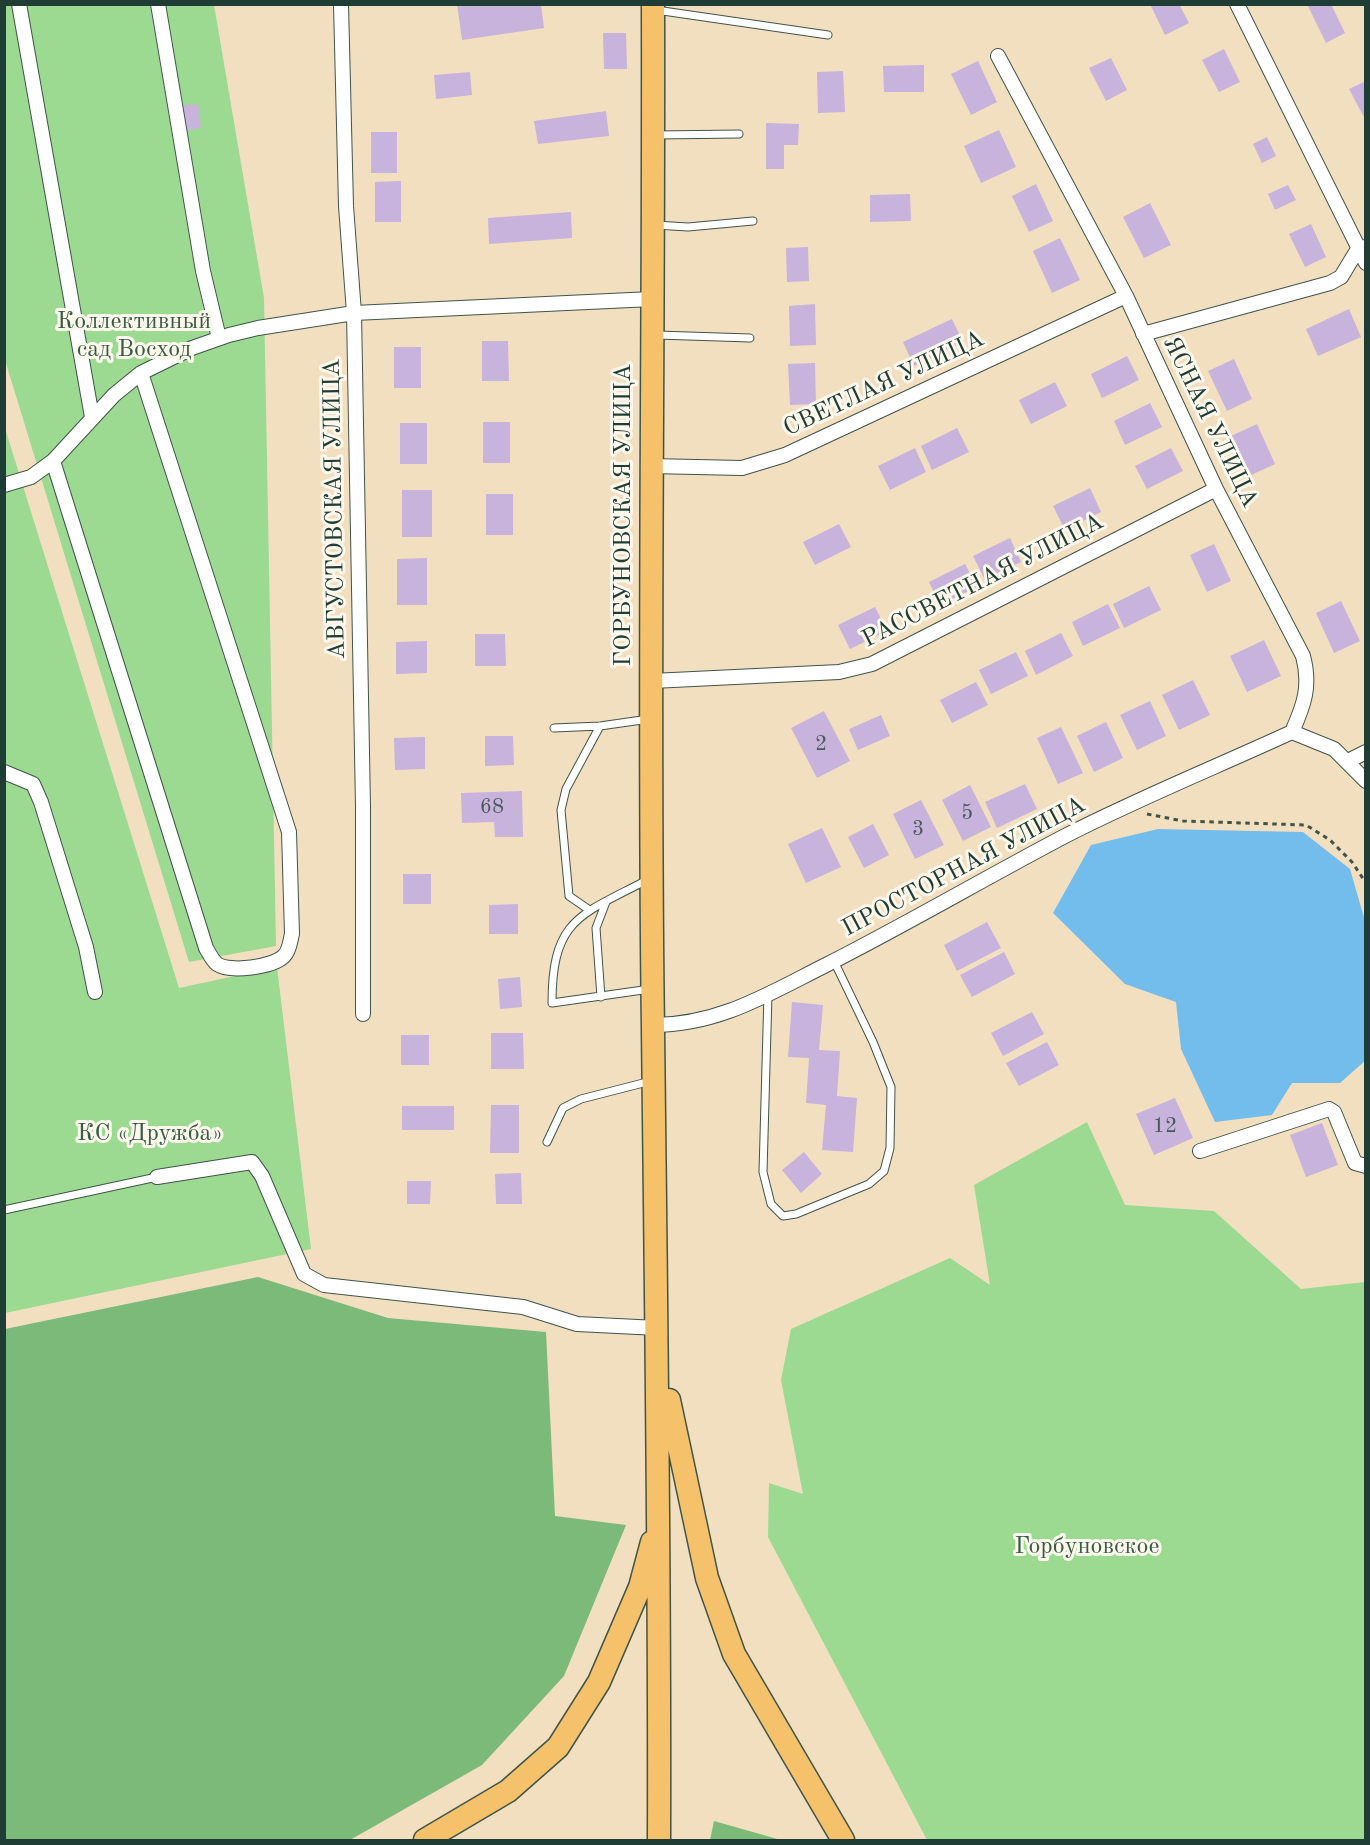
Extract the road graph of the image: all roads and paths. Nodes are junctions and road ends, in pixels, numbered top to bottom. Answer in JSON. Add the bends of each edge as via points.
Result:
{"nodes":[{"id":1,"x":19,"y":4,"type":"edge"},
{"id":2,"x":158,"y":4,"type":"edge"},
{"id":3,"x":341,"y":4,"type":"edge"},
{"id":4,"x":1237,"y":4,"type":"edge"},
{"id":5,"x":653,"y":7,"type":"edge"},
{"id":6,"x":828,"y":34,"type":"dead end"},
{"id":7,"x":998,"y":56,"type":"dead end"},
{"id":8,"x":739,"y":134,"type":"dead end"},
{"id":9,"x":653,"y":135,"type":"junction"},
{"id":10,"x":753,"y":221,"type":"dead end"},
{"id":11,"x":653,"y":225,"type":"junction"},
{"id":12,"x":1362,"y":247,"type":"edge"},
{"id":13,"x":1365,"y":263,"type":"edge"},
{"id":14,"x":1126,"y":296,"type":"junction"},
{"id":15,"x":652,"y":298,"type":"junction"},
{"id":16,"x":354,"y":314,"type":"junction"},
{"id":17,"x":1143,"y":334,"type":"junction"},
{"id":18,"x":651,"y":335,"type":"junction"},
{"id":19,"x":219,"y":338,"type":"junction"},
{"id":20,"x":750,"y":338,"type":"dead end"},
{"id":21,"x":141,"y":373,"type":"junction"},
{"id":22,"x":92,"y":417,"type":"junction"},
{"id":23,"x":53,"y":461,"type":"junction"},
{"id":24,"x":650,"y":466,"type":"junction"},
{"id":25,"x":4,"y":485,"type":"edge"},
{"id":26,"x":1216,"y":489,"type":"junction"},
{"id":27,"x":652,"y":681,"type":"junction"},
{"id":28,"x":651,"y":719,"type":"junction"},
{"id":29,"x":600,"y":726,"type":"junction"},
{"id":30,"x":554,"y":728,"type":"dead end"},
{"id":31,"x":1292,"y":732,"type":"junction"},
{"id":32,"x":1365,"y":752,"type":"edge"},
{"id":33,"x":1348,"y":761,"type":"junction"},
{"id":34,"x":4,"y":772,"type":"edge"},
{"id":35,"x":1365,"y":781,"type":"edge"},
{"id":36,"x":1124,"y":809,"type":"junction"},
{"id":37,"x":652,"y":878,"type":"junction"},
{"id":38,"x":1365,"y":883,"type":"edge"},
{"id":39,"x":606,"y":902,"type":"junction"},
{"id":40,"x":588,"y":909,"type":"junction"},
{"id":41,"x":834,"y":961,"type":"junction"},
{"id":42,"x":653,"y":989,"type":"junction"},
{"id":43,"x":95,"y":992,"type":"dead end"},
{"id":44,"x":768,"y":994,"type":"junction"},
{"id":45,"x":601,"y":997,"type":"junction"},
{"id":46,"x":363,"y":1014,"type":"dead end"},
{"id":47,"x":652,"y":1025,"type":"junction"},
{"id":48,"x":654,"y":1080,"type":"junction"},
{"id":49,"x":547,"y":1142,"type":"dead end"},
{"id":50,"x":1200,"y":1151,"type":"dead end"},
{"id":51,"x":1365,"y":1166,"type":"edge"},
{"id":52,"x":157,"y":1177,"type":"joint"},
{"id":53,"x":4,"y":1209,"type":"edge"},
{"id":54,"x":658,"y":1328,"type":"junction"},
{"id":55,"x":658,"y":1354,"type":"junction"},
{"id":56,"x":660,"y":1490,"type":"junction"},
{"id":57,"x":425,"y":1840,"type":"edge"},
{"id":58,"x":659,"y":1840,"type":"edge"},
{"id":59,"x":843,"y":1840,"type":"edge"}],
"edges":[{"from":1,"to":22,"type":"street"},
{"from":2,"to":19,"type":"street","via":[[203,271]]},
{"from":3,"to":16,"type":"street","name":"АВГУСТОВСКАЯ УЛИЦА","via":[[346,206]]},
{"from":4,"to":12,"type":"street"},
{"from":5,"to":6,"type":"lane"},
{"from":5,"to":9,"type":"main road","name":"ГОРБУНОВСКАЯ УЛИЦА"},
{"from":7,"to":14,"type":"street","name":"ЯСНАЯ УЛИЦА"},
{"from":8,"to":9,"type":"lane"},
{"from":9,"to":11,"type":"main road","name":"ГОРБУНОВСКАЯ УЛИЦА"},
{"from":10,"to":11,"type":"lane","via":[[688,227]]},
{"from":11,"to":15,"type":"main road","name":"ГОРБУНОВСКАЯ УЛИЦА"},
{"from":12,"to":13,"type":"street"},
{"from":12,"to":17,"type":"street","via":[[1341,277],[1330,283]]},
{"from":14,"to":17,"type":"street","name":"ЯСНАЯ УЛИЦА"},
{"from":14,"to":24,"type":"street","name":"СВЕТЛАЯ УЛИЦА","via":[[784,455],[742,468]]},
{"from":15,"to":16,"type":"street"},
{"from":15,"to":18,"type":"main road","name":"ГОРБУНОВСКАЯ УЛИЦА"},
{"from":16,"to":19,"type":"street","via":[[258,328]]},
{"from":16,"to":46,"type":"street","name":"АВГУСТОВСКАЯ УЛИЦА"},
{"from":17,"to":26,"type":"street","name":"ЯСНАЯ УЛИЦА"},
{"from":18,"to":20,"type":"lane"},
{"from":18,"to":24,"type":"main road","name":"ГОРБУНОВСКАЯ УЛИЦА"},
{"from":19,"to":21,"type":"street"},
{"from":21,"to":22,"type":"street"},
{"from":21,"to":23,"type":"street","via":[[289,832],[292,934],[284,957],[247,968],[228,969],[215,963],[206,948]]},
{"from":22,"to":23,"type":"street"},
{"from":23,"to":25,"type":"street","via":[[31,477]]},
{"from":24,"to":27,"type":"main road","name":"ГОРБУНОВСКАЯ УЛИЦА"},
{"from":26,"to":27,"type":"street","name":"РАССВЕТНАЯ УЛИЦА","via":[[872,664],[839,672]]},
{"from":26,"to":31,"type":"street","name":"ЯСНАЯ УЛИЦА","via":[[1303,656],[1309,683]]},
{"from":27,"to":28,"type":"main road","name":"ГОРБУНОВСКАЯ УЛИЦА"},
{"from":28,"to":29,"type":"lane"},
{"from":28,"to":37,"type":"main road","name":"ГОРБУНОВСКАЯ УЛИЦА"},
{"from":29,"to":30,"type":"lane"},
{"from":29,"to":40,"type":"lane","via":[[566,789],[561,810],[569,896]]},
{"from":31,"to":33,"type":"street","via":[[1334,749]]},
{"from":31,"to":36,"type":"street","name":"ПРОСТОРНАЯ УЛИЦА"},
{"from":32,"to":33,"type":"street"},
{"from":33,"to":35,"type":"street"},
{"from":34,"to":43,"type":"street","via":[[33,784],[41,802],[86,947]]},
{"from":36,"to":38,"type":"path","via":[[1183,821],[1306,825],[1330,840],[1352,862]]},
{"from":36,"to":41,"type":"street","name":"ПРОСТОРНАЯ УЛИЦА","via":[[1066,836]]},
{"from":37,"to":39,"type":"lane"},
{"from":37,"to":42,"type":"main road","name":"ГОРБУНОВСКАЯ УЛИЦА"},
{"from":39,"to":40,"type":"lane"},
{"from":39,"to":45,"type":"lane","via":[[596,928]]},
{"from":40,"to":45,"type":"lane","via":[[560,944],[552,972],[552,1003]]},
{"from":41,"to":44,"type":"street","name":"ПРОСТОРНАЯ УЛИЦА"},
{"from":41,"to":44,"type":"lane","via":[[891,1087],[890,1148],[884,1172],[869,1184],[783,1216],[771,1204],[763,1172]]},
{"from":42,"to":45,"type":"lane"},
{"from":42,"to":47,"type":"main road","name":"ГОРБУНОВСКАЯ УЛИЦА"},
{"from":44,"to":47,"type":"street","name":"ПРОСТОРНАЯ УЛИЦА","via":[[710,1019]]},
{"from":47,"to":48,"type":"main road","name":"ГОРБУНОВСКАЯ УЛИЦА"},
{"from":48,"to":49,"type":"lane","via":[[581,1099],[563,1108]]},
{"from":48,"to":54,"type":"main road","name":"ГОРБУНОВСКАЯ УЛИЦА"},
{"from":50,"to":51,"type":"street","via":[[1329,1109],[1334,1112],[1355,1163]]},
{"from":52,"to":53,"type":"lane"},
{"from":52,"to":54,"type":"street","via":[[252,1162],[262,1176],[304,1274],[324,1285],[523,1307],[578,1324]]},
{"from":54,"to":55,"type":"main road","name":"ГОРБУНОВСКАЯ УЛИЦА"},
{"from":55,"to":56,"type":"main road"},
{"from":55,"to":59,"type":"main road","via":[[707,1578],[734,1654]]},
{"from":56,"to":57,"type":"main road","via":[[651,1549],[640,1587],[599,1682],[558,1747],[508,1791]]},
{"from":56,"to":58,"type":"main road"}]}
